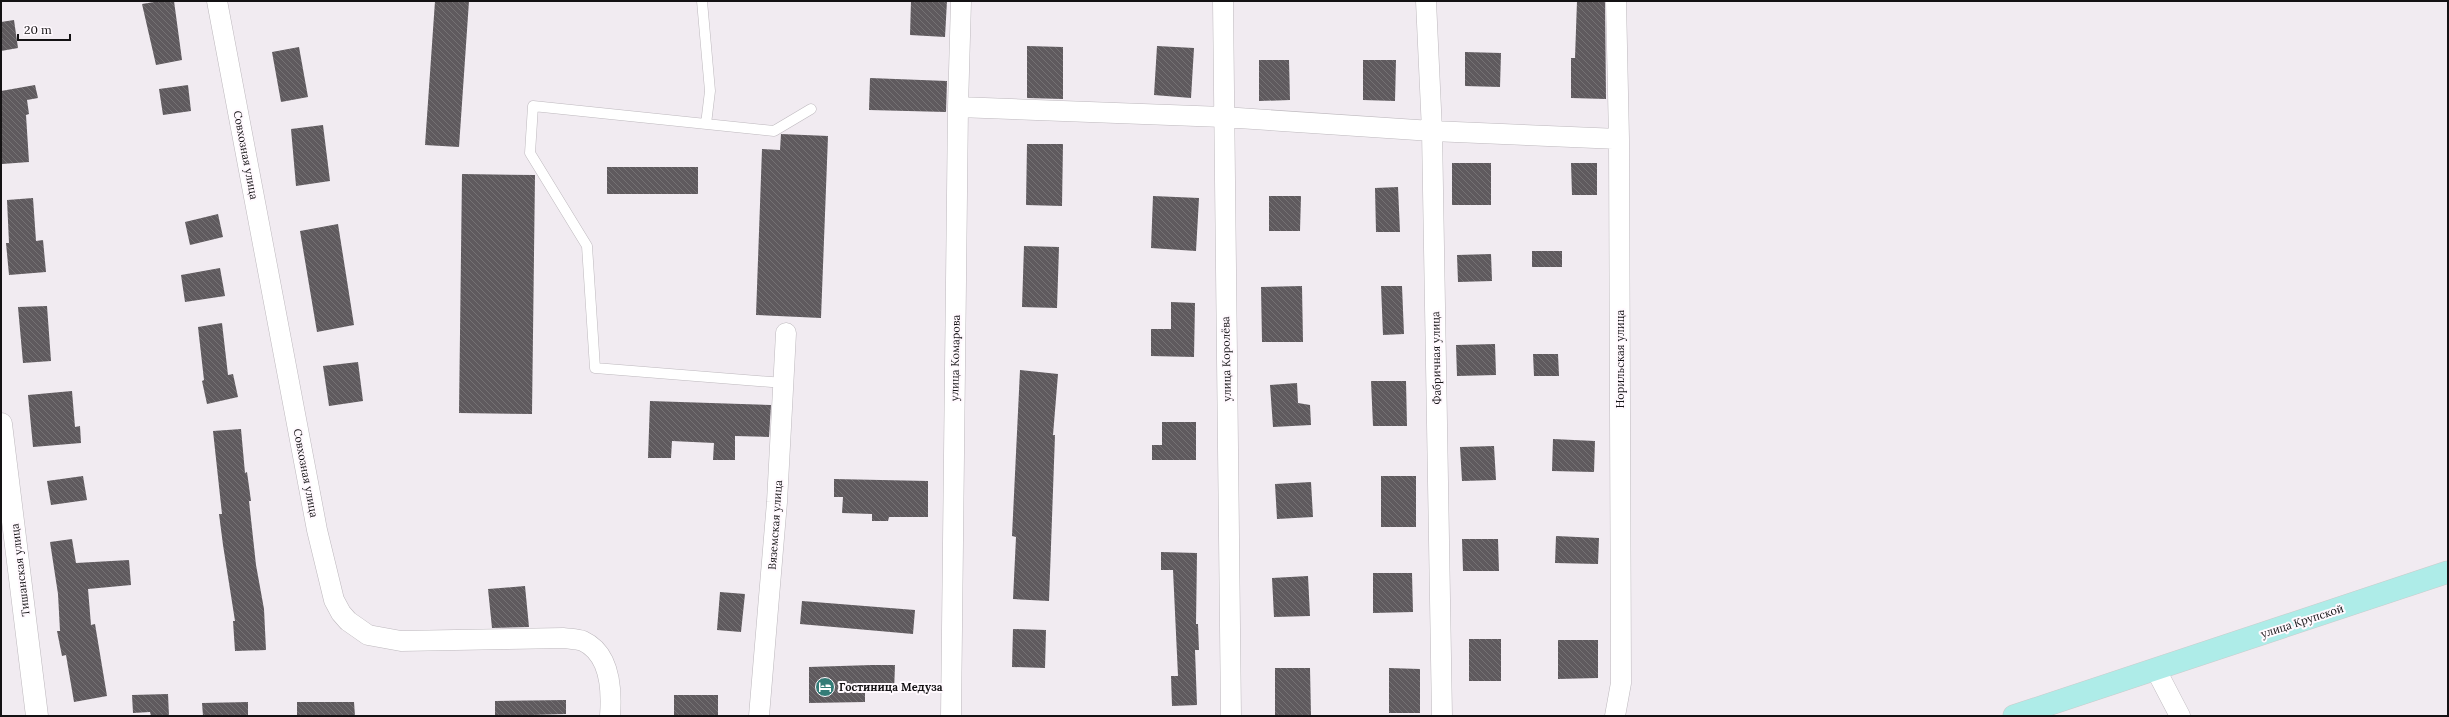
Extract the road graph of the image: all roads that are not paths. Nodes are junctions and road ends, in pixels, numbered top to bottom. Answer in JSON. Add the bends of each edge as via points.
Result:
{"nodes":[{"id":1,"x":217,"y":1,"type":"edge"},
{"id":2,"x":702,"y":1,"type":"edge"},
{"id":3,"x":961,"y":1,"type":"edge"},
{"id":4,"x":1223,"y":1,"type":"edge"},
{"id":5,"x":1426,"y":1,"type":"edge"},
{"id":6,"x":1616,"y":1,"type":"edge"},
{"id":7,"x":958,"y":107,"type":"junction"},
{"id":8,"x":812,"y":108,"type":"dead end"},
{"id":9,"x":1223,"y":117,"type":"junction"},
{"id":10,"x":706,"y":124,"type":"junction"},
{"id":11,"x":1432,"y":131,"type":"junction"},
{"id":12,"x":1619,"y":139,"type":"junction"},
{"id":13,"x":786,"y":333,"type":"dead end"},
{"id":14,"x":784,"y":383,"type":"junction"},
{"id":15,"x":1,"y":424,"type":"edge"},
{"id":16,"x":9,"y":540,"type":"edge"},
{"id":17,"x":2448,"y":572,"type":"edge"},
{"id":18,"x":2156,"y":670,"type":"junction"},
{"id":19,"x":37,"y":716,"type":"edge"},
{"id":20,"x":610,"y":716,"type":"edge"},
{"id":21,"x":759,"y":716,"type":"edge"},
{"id":22,"x":951,"y":716,"type":"edge"},
{"id":23,"x":1231,"y":716,"type":"edge"},
{"id":24,"x":1442,"y":716,"type":"edge"},
{"id":25,"x":1616,"y":716,"type":"edge"},
{"id":26,"x":2014,"y":716,"type":"edge"},
{"id":27,"x":2180,"y":716,"type":"edge"}],
"edges":[{"from":1,"to":20,"type":"street","name":"Совхозная улица","via":[[317,530],[334,600],[341,613],[368,635],[401,641],[564,638],[582,641],[598,654],[609,675]]},
{"from":2,"to":10,"type":"lane","via":[[710,91]]},
{"from":3,"to":7,"type":"street","name":"улица Комарова"},
{"from":4,"to":9,"type":"street","name":"улица Королёва"},
{"from":5,"to":11,"type":"street","name":"Фабричная улица"},
{"from":6,"to":12,"type":"street","name":"Норильская улица"},
{"from":7,"to":9,"type":"street"},
{"from":7,"to":22,"type":"street","name":"улица Комарова"},
{"from":8,"to":10,"type":"lane","via":[[774,131]]},
{"from":9,"to":11,"type":"street"},
{"from":9,"to":23,"type":"street","name":"улица Королёва"},
{"from":10,"to":14,"type":"lane","via":[[533,106],[530,153],[587,246],[595,368]]},
{"from":11,"to":12,"type":"street"},
{"from":11,"to":24,"type":"street","name":"Фабричная улица"},
{"from":12,"to":25,"type":"street","name":"Норильская улица","via":[[1621,683]]},
{"from":13,"to":14,"type":"street","name":"Вяземская улица"},
{"from":14,"to":21,"type":"street","name":"Вяземская улица"},
{"from":15,"to":16,"type":"main road","name":"Тишанская улица"},
{"from":16,"to":19,"type":"main road","name":"Тишанская улица"},
{"from":17,"to":18,"type":"main road","name":"улица Крупской"},
{"from":18,"to":26,"type":"main road","name":"улица Крупской"},
{"from":18,"to":27,"type":"street"}]}
